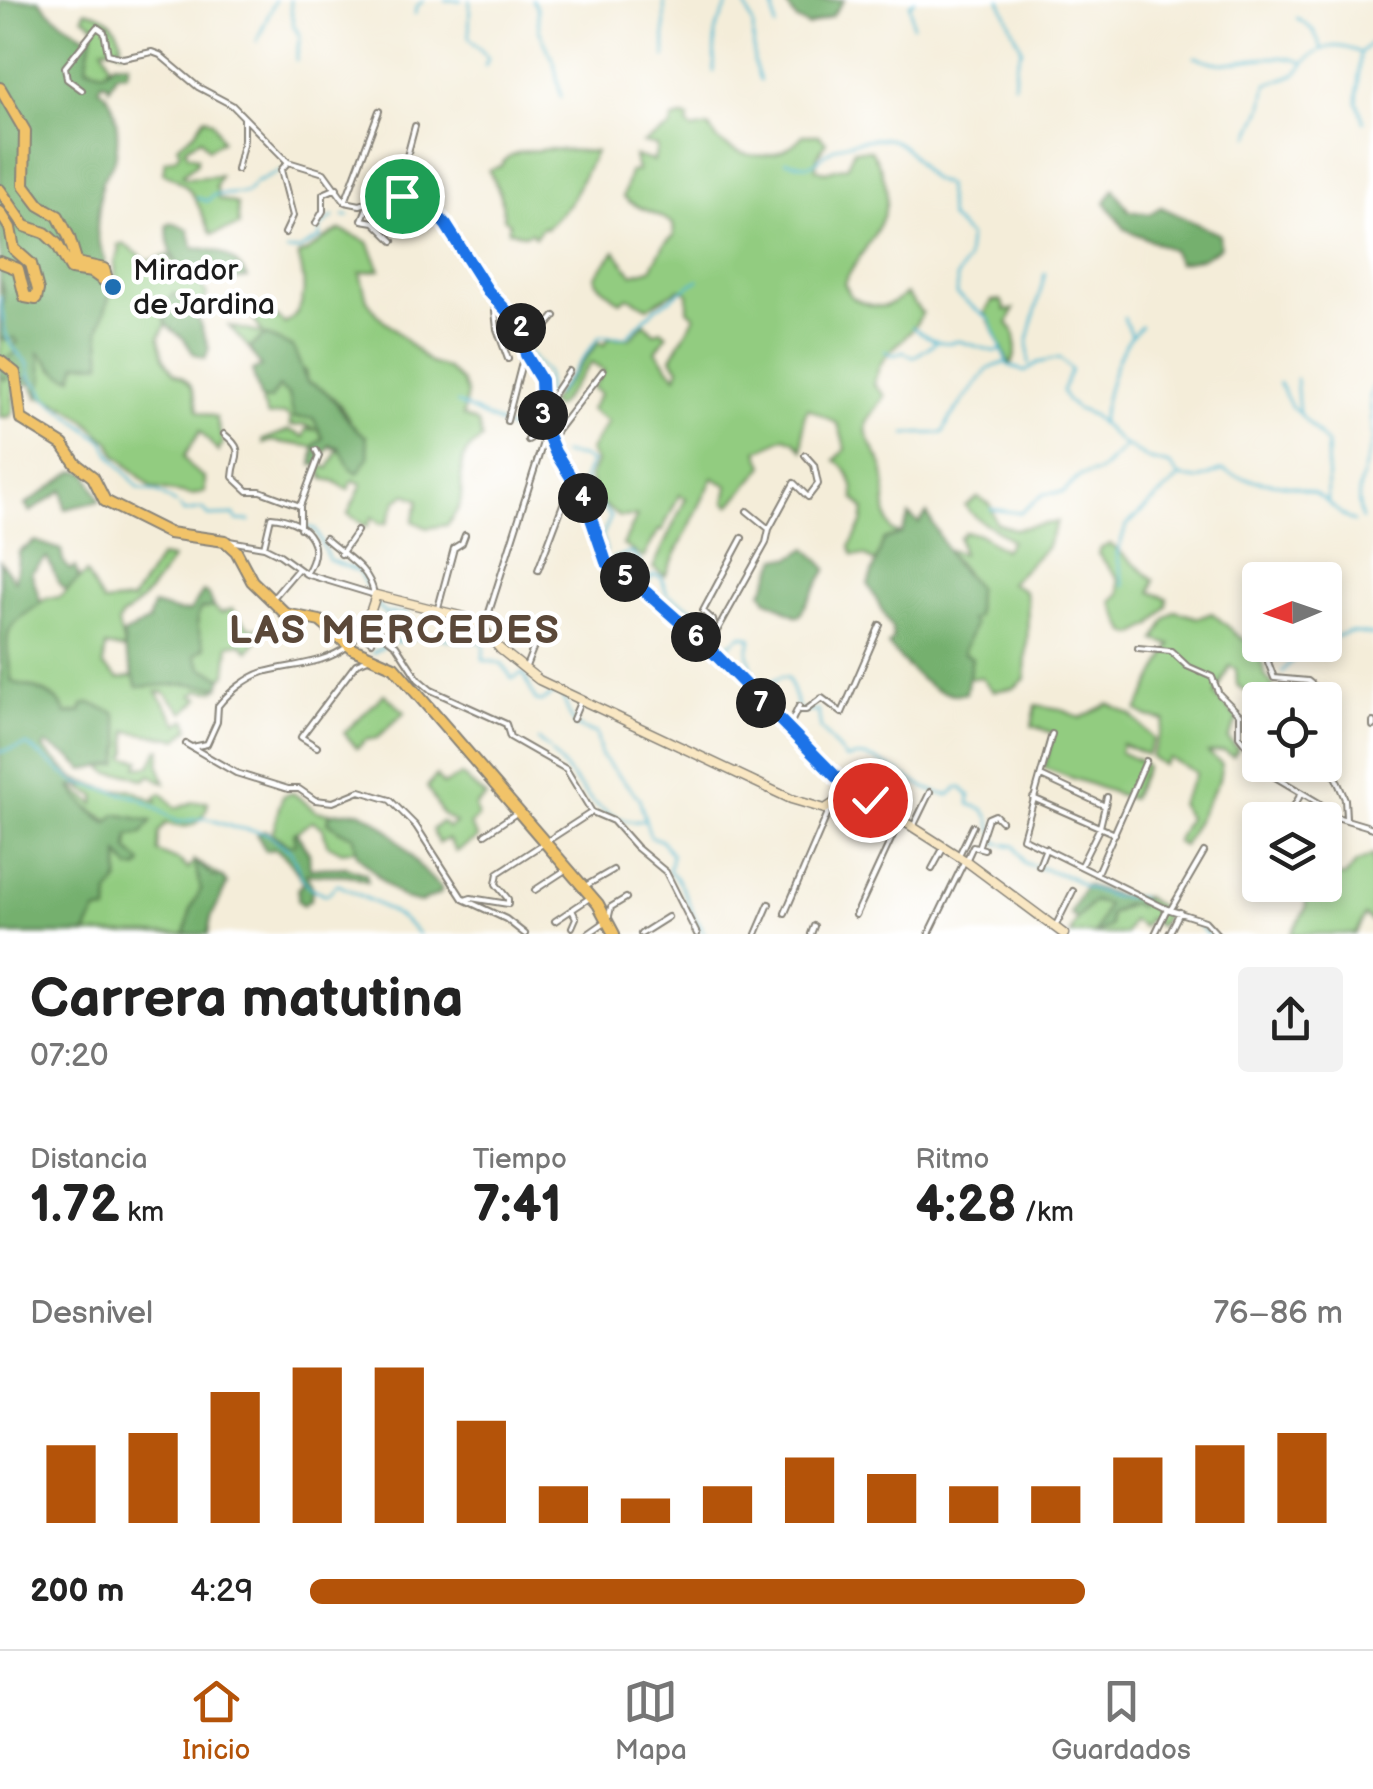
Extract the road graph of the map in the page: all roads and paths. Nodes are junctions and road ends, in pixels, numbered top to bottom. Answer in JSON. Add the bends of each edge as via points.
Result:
{"nodes":[{"id":1,"x":0,"y":88,"type":"edge"},
{"id":2,"x":82,"y":90,"type":"dead end"},
{"id":3,"x":380,"y":111,"type":"dead end"},
{"id":4,"x":244,"y":118,"type":"junction"},
{"id":5,"x":415,"y":126,"type":"dead end"},
{"id":6,"x":288,"y":162,"type":"junction"},
{"id":7,"x":237,"y":170,"type":"dead end"},
{"id":8,"x":337,"y":188,"type":"junction"},
{"id":9,"x":0,"y":190,"type":"edge"},
{"id":10,"x":400,"y":198,"type":"junction"},
{"id":11,"x":345,"y":202,"type":"junction"},
{"id":12,"x":368,"y":203,"type":"junction"},
{"id":13,"x":0,"y":212,"type":"edge"},
{"id":14,"x":316,"y":223,"type":"dead end"},
{"id":15,"x":285,"y":233,"type":"dead end"},
{"id":16,"x":393,"y":241,"type":"dead end"},
{"id":17,"x":0,"y":262,"type":"edge"},
{"id":18,"x":495,"y":300,"type":"junction"},
{"id":19,"x":556,"y":316,"type":"dead end"},
{"id":20,"x":526,"y":351,"type":"junction"},
{"id":21,"x":508,"y":360,"type":"dead end"},
{"id":22,"x":0,"y":361,"type":"edge"},
{"id":23,"x":569,"y":371,"type":"dead end"},
{"id":24,"x":602,"y":371,"type":"dead end"},
{"id":25,"x":543,"y":403,"type":"junction"},
{"id":26,"x":508,"y":422,"type":"dead end"},
{"id":27,"x":546,"y":431,"type":"junction"},
{"id":28,"x":224,"y":434,"type":"dead end"},
{"id":29,"x":528,"y":440,"type":"dead end"},
{"id":30,"x":550,"y":440,"type":"junction"},
{"id":31,"x":316,"y":450,"type":"dead end"},
{"id":32,"x":805,"y":455,"type":"dead end"},
{"id":33,"x":573,"y":478,"type":"junction"},
{"id":34,"x":300,"y":506,"type":"junction"},
{"id":35,"x":746,"y":512,"type":"dead end"},
{"id":36,"x":300,"y":528,"type":"junction"},
{"id":37,"x":770,"y":529,"type":"junction"},
{"id":38,"x":358,"y":530,"type":"dead end"},
{"id":39,"x":465,"y":535,"type":"dead end"},
{"id":40,"x":326,"y":538,"type":"dead end"},
{"id":41,"x":742,"y":538,"type":"dead end"},
{"id":42,"x":222,"y":540,"type":"junction"},
{"id":43,"x":264,"y":547,"type":"junction"},
{"id":44,"x":341,"y":554,"type":"junction"},
{"id":45,"x":297,"y":570,"type":"junction"},
{"id":46,"x":538,"y":570,"type":"dead end"},
{"id":47,"x":306,"y":574,"type":"junction"},
{"id":48,"x":373,"y":597,"type":"junction"},
{"id":49,"x":272,"y":602,"type":"junction"},
{"id":50,"x":438,"y":608,"type":"junction"},
{"id":51,"x":364,"y":620,"type":"junction"},
{"id":52,"x":880,"y":625,"type":"dead end"},
{"id":53,"x":484,"y":628,"type":"junction"},
{"id":54,"x":715,"y":630,"type":"junction"},
{"id":55,"x":358,"y":632,"type":"junction"},
{"id":56,"x":538,"y":636,"type":"dead end"},
{"id":57,"x":372,"y":642,"type":"dead end"},
{"id":58,"x":348,"y":646,"type":"junction"},
{"id":59,"x":708,"y":647,"type":"junction"},
{"id":60,"x":1138,"y":648,"type":"dead end"},
{"id":61,"x":371,"y":656,"type":"junction"},
{"id":62,"x":1268,"y":662,"type":"dead end"},
{"id":63,"x":524,"y":670,"type":"junction"},
{"id":64,"x":581,"y":700,"type":"junction"},
{"id":65,"x":574,"y":718,"type":"dead end"},
{"id":66,"x":788,"y":729,"type":"junction"},
{"id":67,"x":1052,"y":734,"type":"dead end"},
{"id":68,"x":1242,"y":740,"type":"edge"},
{"id":69,"x":317,"y":747,"type":"dead end"},
{"id":70,"x":1146,"y":761,"type":"dead end"},
{"id":71,"x":1040,"y":776,"type":"junction"},
{"id":72,"x":1282,"y":782,"type":"edge"},
{"id":73,"x":844,"y":785,"type":"junction"},
{"id":74,"x":930,"y":792,"type":"dead end"},
{"id":75,"x":1301,"y":794,"type":"junction"},
{"id":76,"x":1107,"y":796,"type":"dead end"},
{"id":77,"x":1034,"y":798,"type":"junction"},
{"id":78,"x":1296,"y":802,"type":"edge"},
{"id":79,"x":1105,"y":806,"type":"junction"},
{"id":80,"x":830,"y":808,"type":"junction"},
{"id":81,"x":519,"y":812,"type":"junction"},
{"id":82,"x":592,"y":812,"type":"junction"},
{"id":83,"x":1346,"y":818,"type":"junction"},
{"id":84,"x":900,"y":820,"type":"junction"},
{"id":85,"x":1002,"y":821,"type":"dead end"},
{"id":86,"x":973,"y":826,"type":"dead end"},
{"id":87,"x":1100,"y":827,"type":"junction"},
{"id":88,"x":913,"y":828,"type":"junction"},
{"id":89,"x":1373,"y":828,"type":"edge"},
{"id":90,"x":485,"y":834,"type":"dead end"},
{"id":91,"x":1115,"y":834,"type":"junction"},
{"id":92,"x":545,"y":842,"type":"junction"},
{"id":93,"x":1078,"y":844,"type":"dead end"},
{"id":94,"x":944,"y":846,"type":"junction"},
{"id":95,"x":1046,"y":848,"type":"junction"},
{"id":96,"x":1088,"y":849,"type":"junction"},
{"id":97,"x":1204,"y":852,"type":"dead end"},
{"id":98,"x":963,"y":859,"type":"junction"},
{"id":99,"x":1081,"y":865,"type":"junction"},
{"id":100,"x":1039,"y":866,"type":"dead end"},
{"id":101,"x":568,"y":868,"type":"junction"},
{"id":102,"x":932,"y":869,"type":"dead end"},
{"id":103,"x":613,"y":870,"type":"dead end"},
{"id":104,"x":1098,"y":873,"type":"junction"},
{"id":105,"x":535,"y":890,"type":"dead end"},
{"id":106,"x":1073,"y":891,"type":"dead end"},
{"id":107,"x":588,"y":892,"type":"junction"},
{"id":108,"x":626,"y":898,"type":"dead end"},
{"id":109,"x":465,"y":900,"type":"junction"},
{"id":110,"x":769,"y":904,"type":"dead end"},
{"id":111,"x":1169,"y":909,"type":"junction"},
{"id":112,"x":572,"y":910,"type":"junction"},
{"id":113,"x":785,"y":912,"type":"dead end"},
{"id":114,"x":1180,"y":912,"type":"junction"},
{"id":115,"x":856,"y":915,"type":"dead end"},
{"id":116,"x":668,"y":917,"type":"dead end"},
{"id":117,"x":608,"y":920,"type":"junction"},
{"id":118,"x":555,"y":921,"type":"dead end"},
{"id":119,"x":814,"y":926,"type":"dead end"},
{"id":120,"x":572,"y":927,"type":"dead end"},
{"id":121,"x":1060,"y":931,"type":"edge"},
{"id":122,"x":591,"y":933,"type":"edge"},
{"id":123,"x":525,"y":934,"type":"edge"},
{"id":124,"x":614,"y":934,"type":"edge"},
{"id":125,"x":641,"y":934,"type":"edge"},
{"id":126,"x":698,"y":934,"type":"edge"},
{"id":127,"x":756,"y":934,"type":"edge"},
{"id":128,"x":811,"y":934,"type":"edge"},
{"id":129,"x":929,"y":934,"type":"edge"},
{"id":130,"x":1155,"y":934,"type":"edge"},
{"id":131,"x":1169,"y":934,"type":"edge"},
{"id":132,"x":1217,"y":934,"type":"edge"}],
"edges":[{"from":1,"to":9,"type":"main road","via":[[25,131],[24,185],[62,222],[77,263],[104,269],[108,278],[71,269],[57,244],[26,226]]},
{"from":2,"to":4,"type":"street","via":[[67,79],[65,67],[101,28],[112,57],[152,52]]},
{"from":3,"to":11,"type":"street"},
{"from":4,"to":6,"type":"street"},
{"from":4,"to":7,"type":"street"},
{"from":5,"to":10,"type":"street","via":[[406,160],[419,170]]},
{"from":6,"to":8,"type":"street","via":[[316,168]]},
{"from":6,"to":15,"type":"street","via":[[282,170],[293,216]]},
{"from":8,"to":11,"type":"street"},
{"from":8,"to":14,"type":"street","via":[[323,194]]},
{"from":10,"to":12,"type":"street","via":[[388,193]]},
{"from":10,"to":18,"type":"street","via":[[438,216]]},
{"from":11,"to":12,"type":"street"},
{"from":12,"to":16,"type":"street","via":[[362,220],[374,222]]},
{"from":13,"to":17,"type":"main road","via":[[14,249],[31,264],[36,299],[25,298],[20,272]]},
{"from":18,"to":20,"type":"street","via":[[519,324]]},
{"from":18,"to":21,"type":"street"},
{"from":19,"to":20,"type":"street"},
{"from":20,"to":25,"type":"street","via":[[541,380]]},
{"from":20,"to":26,"type":"street"},
{"from":22,"to":42,"type":"main road","via":[[15,372],[20,419],[63,445],[70,464],[93,477],[102,499],[169,534]]},
{"from":23,"to":25,"type":"street"},
{"from":24,"to":30,"type":"street"},
{"from":25,"to":27,"type":"street"},
{"from":27,"to":29,"type":"street"},
{"from":27,"to":30,"type":"street"},
{"from":27,"to":53,"type":"street"},
{"from":28,"to":34,"type":"street","via":[[238,451],[233,474],[242,486]]},
{"from":30,"to":33,"type":"street"},
{"from":31,"to":34,"type":"street"},
{"from":32,"to":37,"type":"street","via":[[818,484],[808,497],[794,483]]},
{"from":33,"to":46,"type":"street"},
{"from":33,"to":59,"type":"street","via":[[606,562]]},
{"from":34,"to":36,"type":"street"},
{"from":35,"to":37,"type":"street"},
{"from":36,"to":43,"type":"street","via":[[270,517]]},
{"from":36,"to":47,"type":"street","via":[[314,544]]},
{"from":37,"to":54,"type":"street"},
{"from":38,"to":44,"type":"street"},
{"from":39,"to":50,"type":"street","via":[[454,548]]},
{"from":40,"to":44,"type":"street"},
{"from":41,"to":54,"type":"street","via":[[703,610]]},
{"from":42,"to":43,"type":"street"},
{"from":42,"to":49,"type":"main road"},
{"from":43,"to":45,"type":"street"},
{"from":44,"to":48,"type":"street","via":[[361,566]]},
{"from":45,"to":47,"type":"street"},
{"from":45,"to":49,"type":"street"},
{"from":47,"to":48,"type":"street"},
{"from":48,"to":50,"type":"main road"},
{"from":48,"to":51,"type":"main road"},
{"from":49,"to":58,"type":"main road","via":[[286,614],[324,623]]},
{"from":50,"to":53,"type":"main road"},
{"from":51,"to":55,"type":"main road"},
{"from":51,"to":82,"type":"street","via":[[396,645],[431,690],[506,724],[510,737],[566,770]]},
{"from":52,"to":66,"type":"street","via":[[842,713],[822,698],[799,708]]},
{"from":53,"to":63,"type":"main road"},
{"from":54,"to":59,"type":"street"},
{"from":55,"to":57,"type":"street"},
{"from":55,"to":58,"type":"main road"},
{"from":56,"to":63,"type":"street"},
{"from":58,"to":61,"type":"main road"},
{"from":58,"to":109,"type":"street","via":[[314,663],[262,672],[236,688],[218,706],[207,744],[189,745],[236,773],[315,800],[333,802],[360,791],[390,800],[418,828]]},
{"from":59,"to":66,"type":"street"},
{"from":60,"to":68,"type":"street","via":[[1171,651],[1212,677],[1239,714]]},
{"from":61,"to":69,"type":"street","via":[[356,664],[301,737]]},
{"from":61,"to":81,"type":"main road","via":[[394,666]]},
{"from":62,"to":83,"type":"street","via":[[1274,678],[1308,681],[1330,699],[1331,767]]},
{"from":63,"to":64,"type":"main road"},
{"from":64,"to":65,"type":"street"},
{"from":64,"to":80,"type":"main road","via":[[791,799]]},
{"from":66,"to":73,"type":"street"},
{"from":67,"to":71,"type":"street"},
{"from":70,"to":91,"type":"street"},
{"from":71,"to":77,"type":"street"},
{"from":71,"to":79,"type":"street"},
{"from":72,"to":75,"type":"street"},
{"from":73,"to":80,"type":"main road"},
{"from":73,"to":84,"type":"main road"},
{"from":74,"to":88,"type":"street"},
{"from":75,"to":78,"type":"street"},
{"from":75,"to":83,"type":"street"},
{"from":76,"to":79,"type":"street"},
{"from":77,"to":87,"type":"street"},
{"from":77,"to":95,"type":"street","via":[[1022,835]]},
{"from":79,"to":87,"type":"street"},
{"from":80,"to":113,"type":"street"},
{"from":81,"to":90,"type":"street"},
{"from":81,"to":92,"type":"main road"},
{"from":82,"to":92,"type":"street"},
{"from":82,"to":126,"type":"street","via":[[613,821],[666,872]]},
{"from":83,"to":89,"type":"street"},
{"from":84,"to":88,"type":"main road"},
{"from":84,"to":115,"type":"street"},
{"from":85,"to":98,"type":"street","via":[[989,818],[982,847],[974,846]]},
{"from":86,"to":98,"type":"street"},
{"from":87,"to":91,"type":"street"},
{"from":87,"to":96,"type":"street"},
{"from":88,"to":94,"type":"main road"},
{"from":91,"to":104,"type":"street"},
{"from":92,"to":101,"type":"main road"},
{"from":92,"to":109,"type":"street","via":[[495,876],[508,904]]},
{"from":93,"to":96,"type":"street"},
{"from":94,"to":98,"type":"main road"},
{"from":94,"to":102,"type":"street"},
{"from":95,"to":99,"type":"street"},
{"from":95,"to":100,"type":"street"},
{"from":96,"to":99,"type":"street"},
{"from":97,"to":111,"type":"street"},
{"from":98,"to":121,"type":"main road"},
{"from":98,"to":129,"type":"street"},
{"from":99,"to":104,"type":"street"},
{"from":101,"to":105,"type":"street"},
{"from":101,"to":107,"type":"main road"},
{"from":103,"to":107,"type":"street"},
{"from":104,"to":111,"type":"street"},
{"from":106,"to":121,"type":"street"},
{"from":107,"to":112,"type":"street"},
{"from":107,"to":117,"type":"main road"},
{"from":108,"to":117,"type":"street","via":[[611,907]]},
{"from":109,"to":123,"type":"street"},
{"from":110,"to":127,"type":"street"},
{"from":111,"to":114,"type":"street"},
{"from":111,"to":130,"type":"street"},
{"from":112,"to":118,"type":"street"},
{"from":112,"to":120,"type":"street"},
{"from":114,"to":131,"type":"street"},
{"from":114,"to":132,"type":"street"},
{"from":116,"to":125,"type":"street"},
{"from":117,"to":122,"type":"street"},
{"from":117,"to":124,"type":"main road"},
{"from":119,"to":128,"type":"street"}]}
